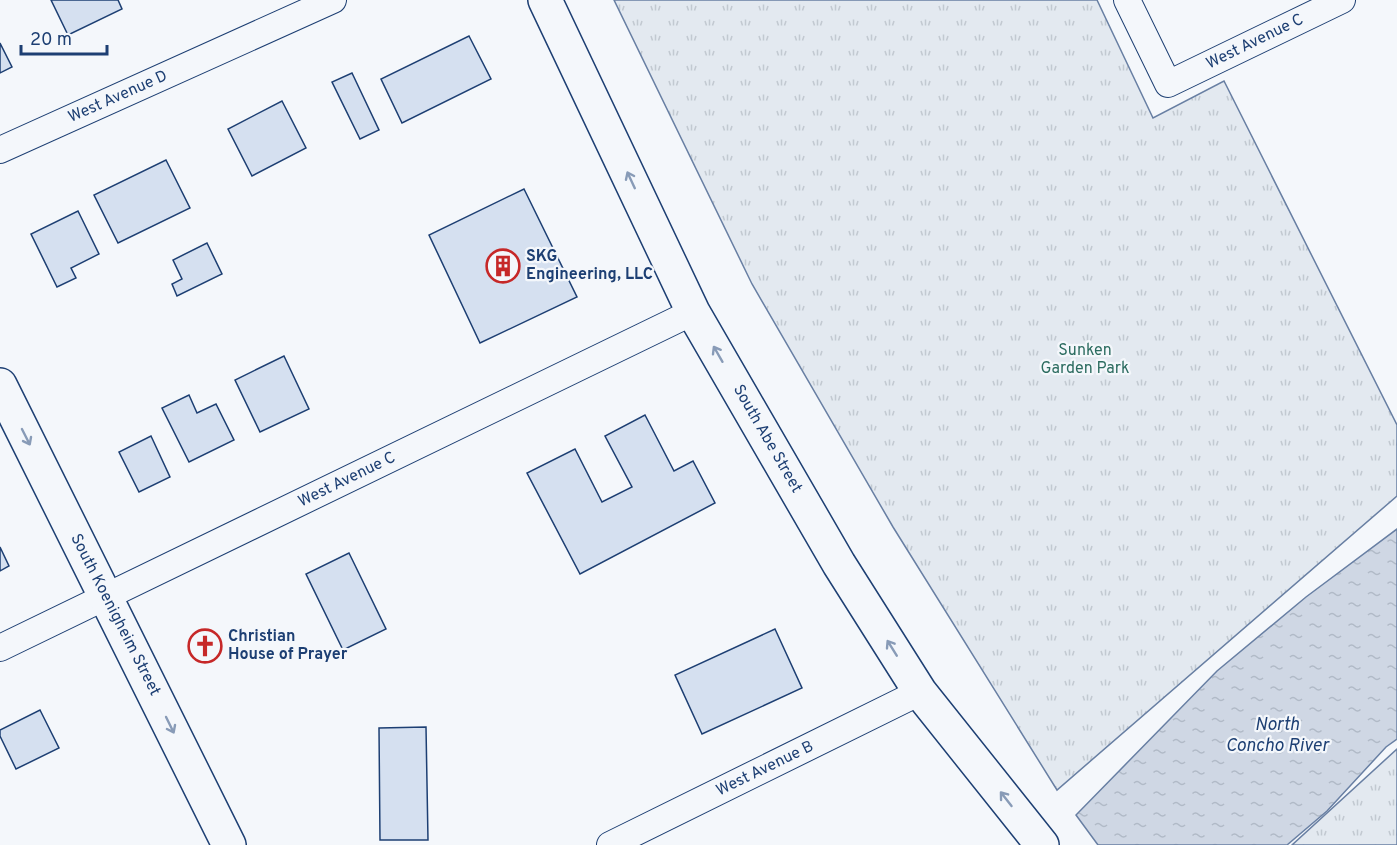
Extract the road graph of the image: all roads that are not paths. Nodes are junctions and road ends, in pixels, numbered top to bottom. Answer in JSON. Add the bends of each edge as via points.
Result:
{"nodes":[{"id":1,"x":333,"y":0,"type":"edge"},
{"id":2,"x":545,"y":0,"type":"edge"},
{"id":3,"x":1127,"y":0,"type":"edge"},
{"id":4,"x":1342,"y":0,"type":"edge"},
{"id":5,"x":0,"y":150,"type":"edge"},
{"id":6,"x":693,"y":312,"type":"junction"},
{"id":7,"x":0,"y":385,"type":"edge"},
{"id":8,"x":106,"y":597,"type":"junction"},
{"id":9,"x":0,"y":648,"type":"edge"},
{"id":10,"x":920,"y":692,"type":"junction"},
{"id":11,"x":230,"y":845,"type":"edge"},
{"id":12,"x":610,"y":845,"type":"edge"},
{"id":13,"x":1042,"y":845,"type":"edge"}],
"edges":[{"from":1,"to":5,"type":"street","name":"West Avenue D"},
{"from":6,"to":2,"type":"main road","name":"South Abe Street","one_way":true},
{"from":3,"to":4,"type":"street","name":"West Avenue C","via":[[1168,84]]},
{"from":6,"to":8,"type":"street","name":"West Avenue C"},
{"from":10,"to":6,"type":"main road","name":"South Abe Street","one_way":true,"via":[[839,564]]},
{"from":7,"to":8,"type":"main road","name":"South Koenigheim Street","one_way":true},
{"from":8,"to":9,"type":"street","name":"West Avenue C"},
{"from":8,"to":11,"type":"main road","name":"South Koenigheim Street","one_way":true},
{"from":10,"to":12,"type":"street","name":"West Avenue B"},
{"from":13,"to":10,"type":"main road","name":"South Abe Street","one_way":true}]}
